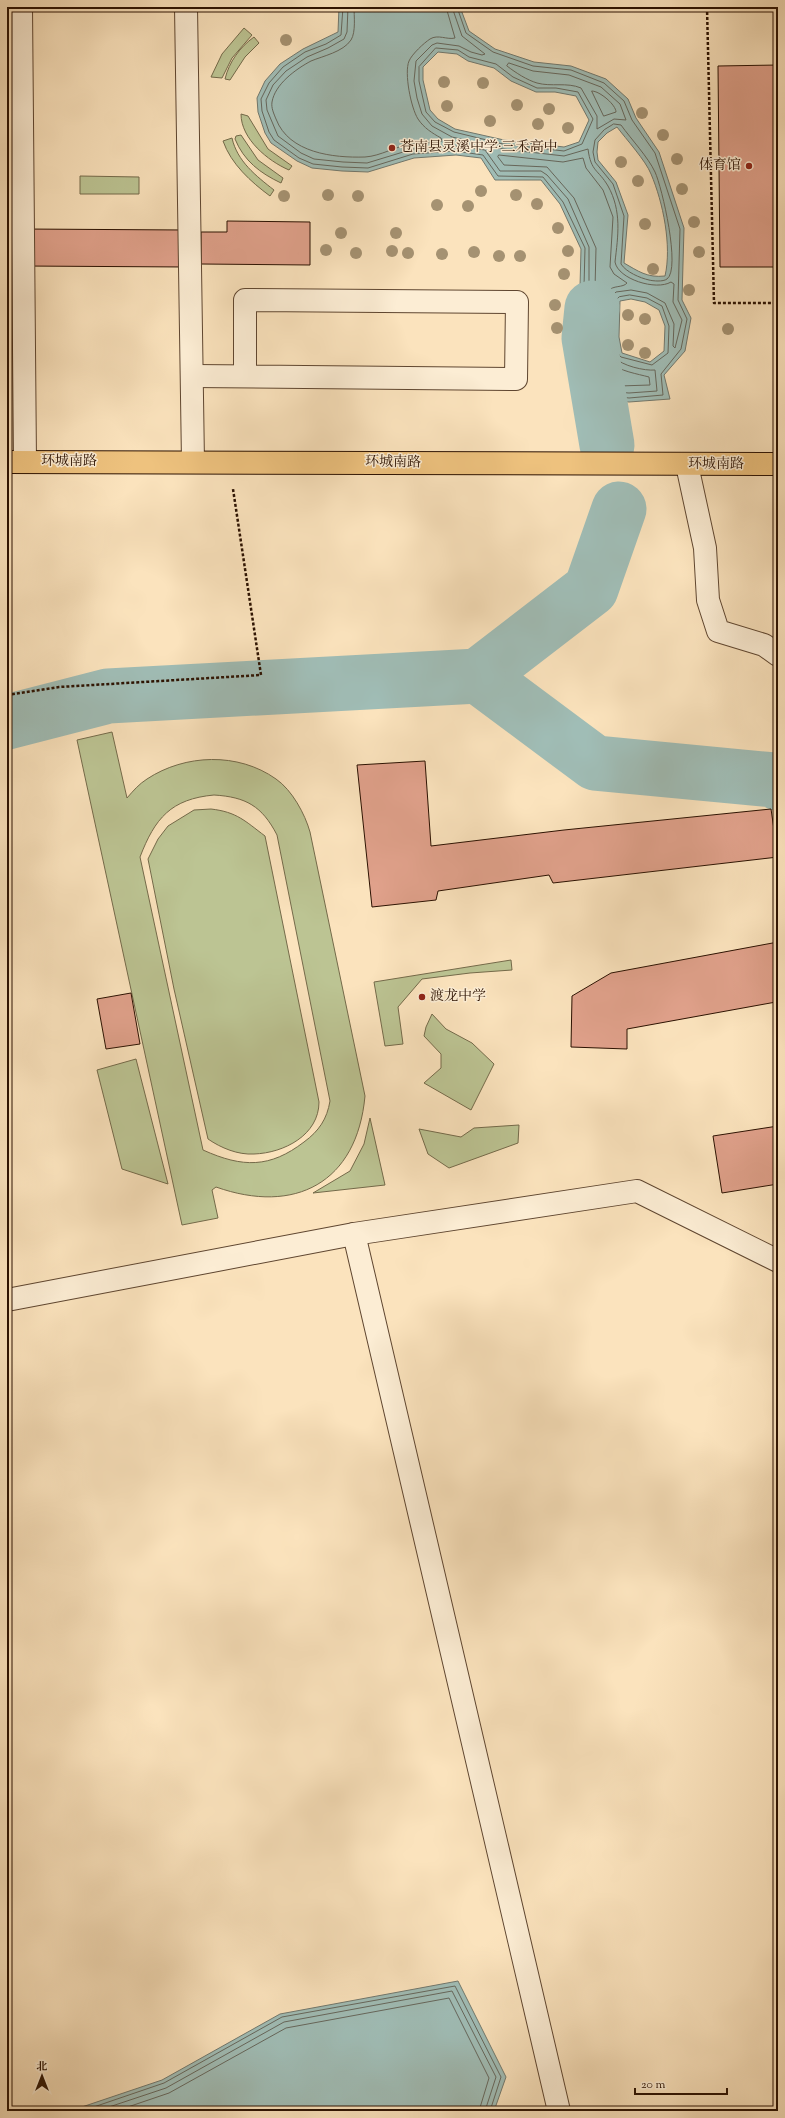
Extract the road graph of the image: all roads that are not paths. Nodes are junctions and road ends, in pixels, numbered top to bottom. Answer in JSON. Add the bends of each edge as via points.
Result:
{"nodes":[{"id":1,"x":21,"y":7,"type":"edge"},
{"id":2,"x":186,"y":7,"type":"edge"},
{"id":3,"x":192,"y":376,"type":"junction"},
{"id":4,"x":245,"y":376,"type":"junction"},
{"id":5,"x":16,"y":416,"type":"edge"},
{"id":6,"x":16,"y":462,"type":"edge"},
{"id":7,"x":193,"y":462,"type":"junction"},
{"id":8,"x":778,"y":464,"type":"edge"},
{"id":9,"x":687,"y":465,"type":"junction"},
{"id":10,"x":778,"y":655,"type":"edge"},
{"id":11,"x":354,"y":1234,"type":"junction"},
{"id":12,"x":778,"y":1261,"type":"edge"},
{"id":13,"x":7,"y":1300,"type":"edge"},
{"id":14,"x":559,"y":2111,"type":"edge"}],
"edges":[{"from":1,"to":5,"type":"street","via":[[23,262]]},
{"from":2,"to":3,"type":"street"},
{"from":3,"to":4,"type":"street"},
{"from":3,"to":7,"type":"street"},
{"from":4,"to":4,"type":"street","via":[[516,379],[517,302],[245,300]]},
{"from":5,"to":6,"type":"street"},
{"from":6,"to":7,"type":"main road","name":"环城南路"},
{"from":7,"to":9,"type":"main road","name":"环城南路"},
{"from":8,"to":9,"type":"main road","name":"环城南路"},
{"from":9,"to":10,"type":"street","via":[[704,548],[708,600],[718,631],[764,645]]},
{"from":11,"to":12,"type":"street","via":[[637,1191]]},
{"from":11,"to":13,"type":"street"},
{"from":11,"to":14,"type":"street"}]}
